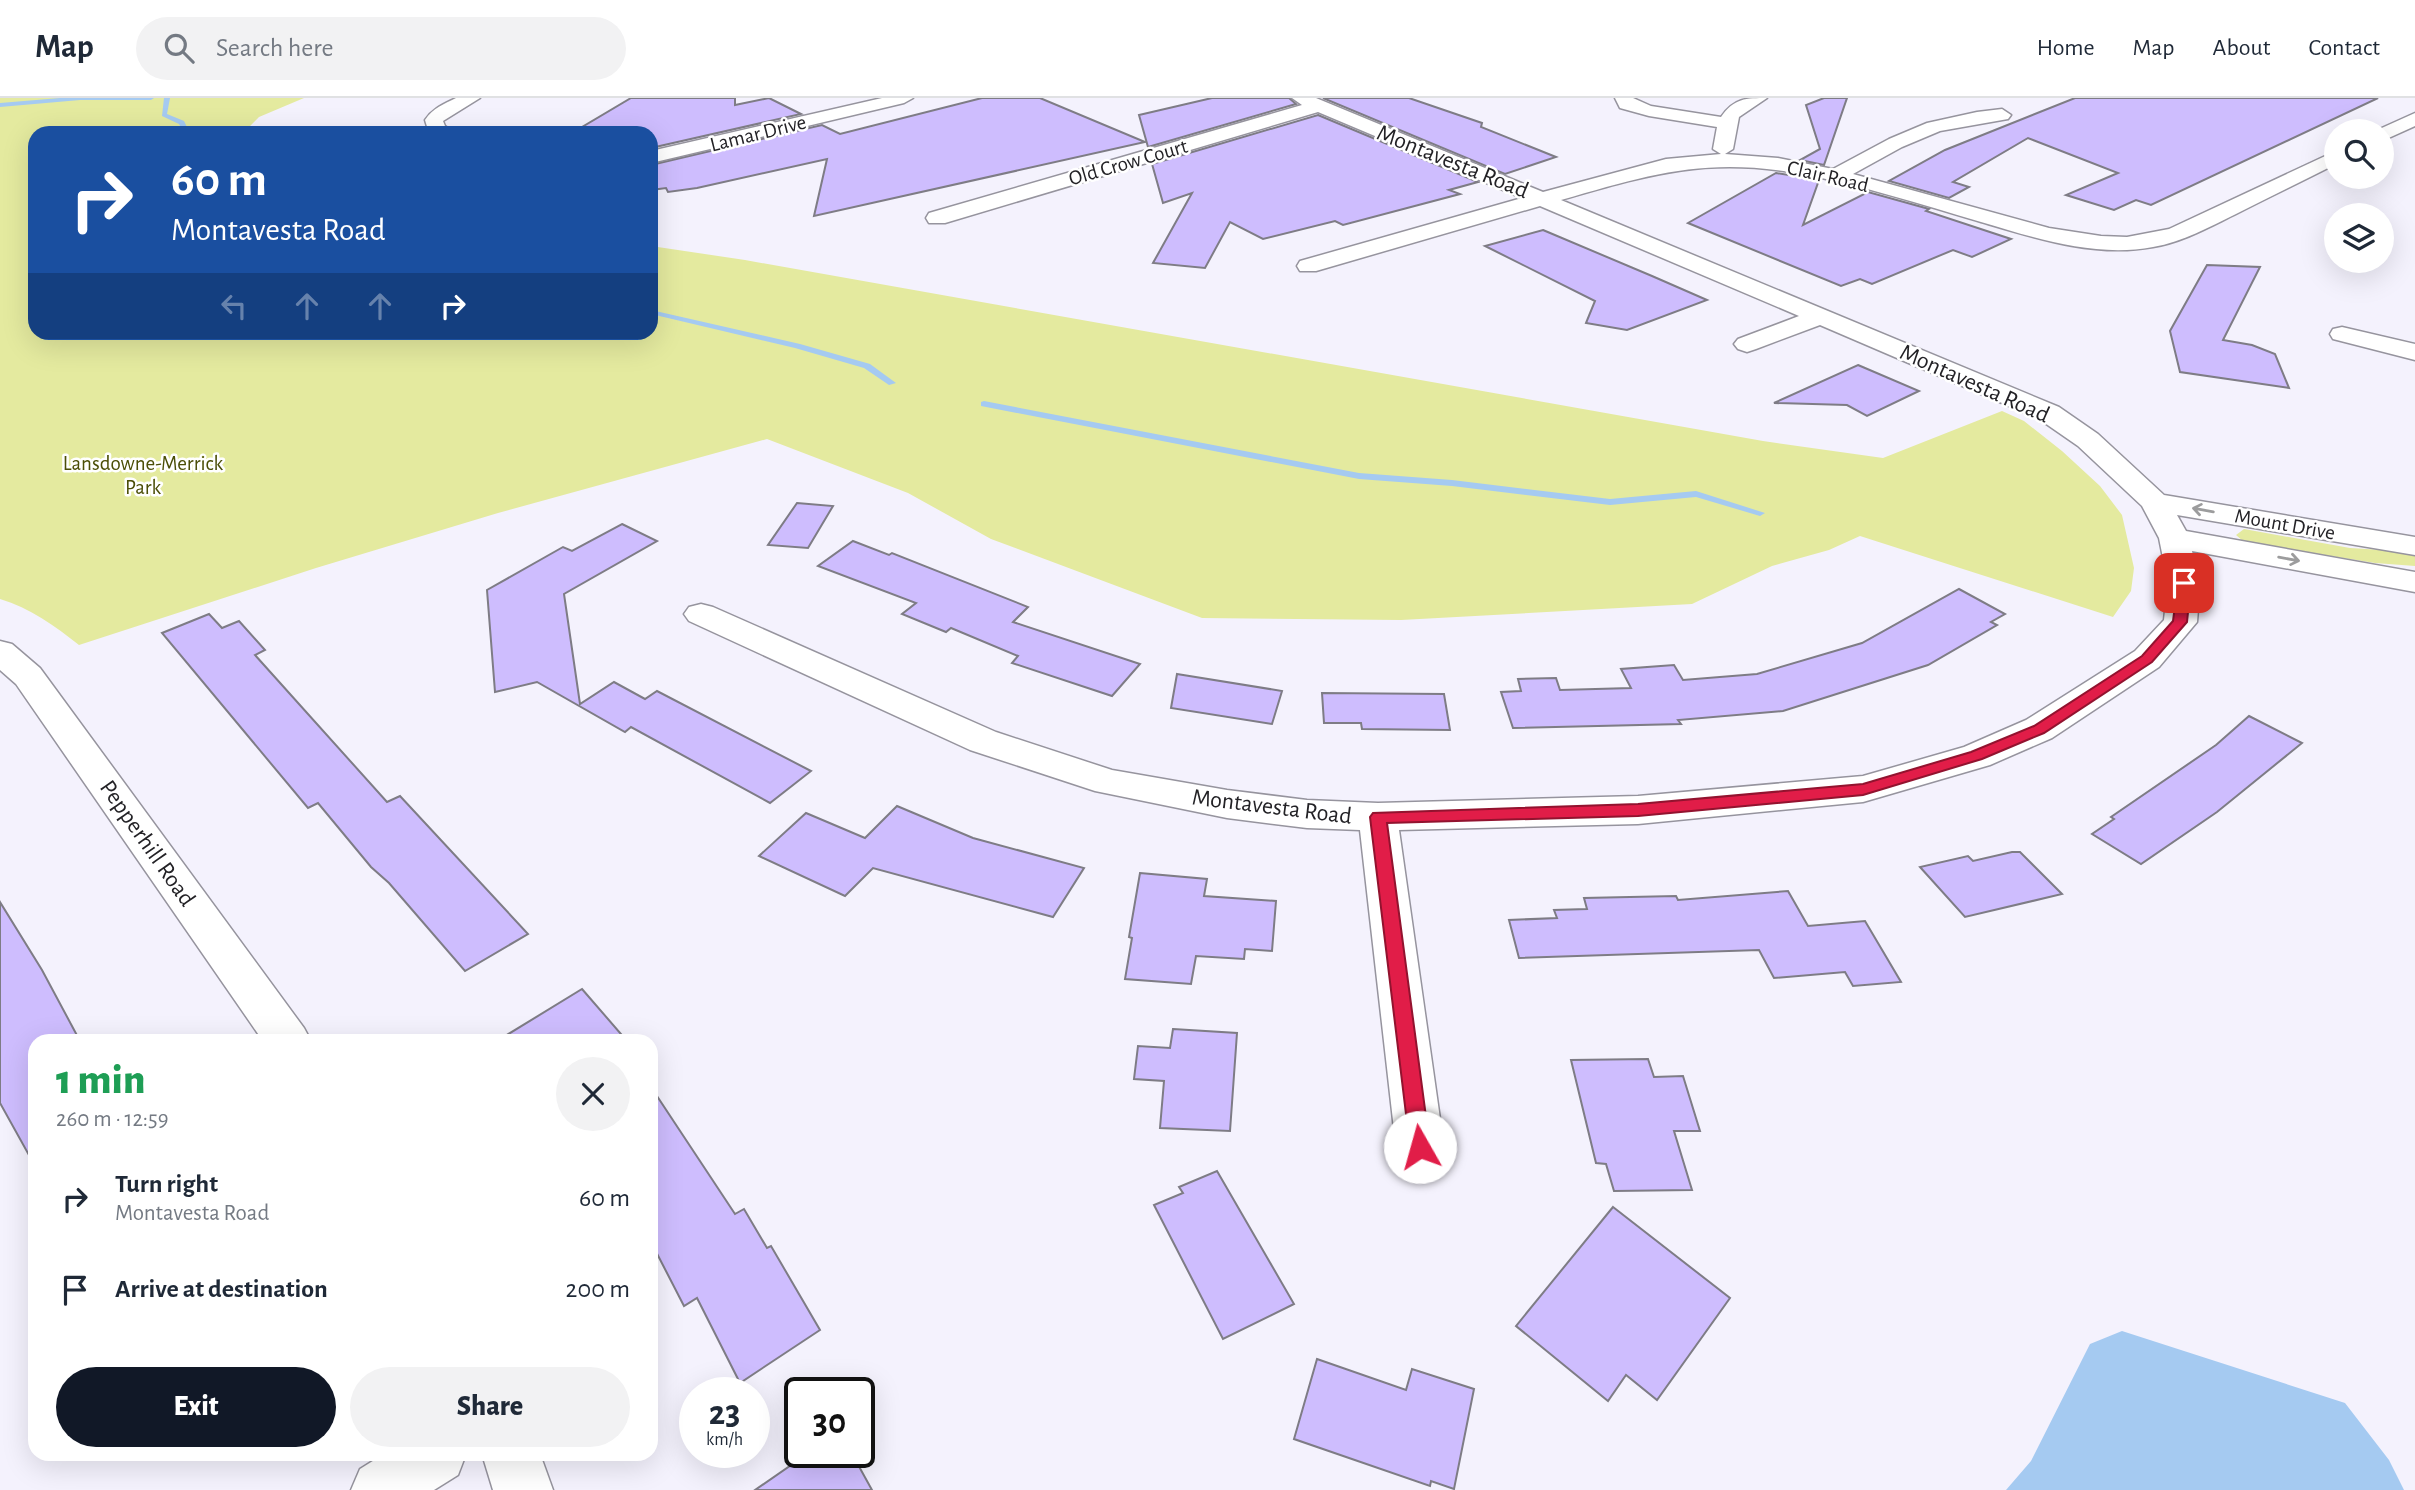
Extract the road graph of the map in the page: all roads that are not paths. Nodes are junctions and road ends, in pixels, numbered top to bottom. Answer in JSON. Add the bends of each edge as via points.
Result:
{"nodes":[{"id":1,"x":471,"y":98,"type":"edge"},
{"id":2,"x":904,"y":98,"type":"edge"},
{"id":3,"x":1624,"y":98,"type":"edge"},
{"id":4,"x":1758,"y":98,"type":"edge"},
{"id":5,"x":1310,"y":102,"type":"edge"},
{"id":6,"x":1717,"y":102,"type":"dead end"},
{"id":7,"x":1738,"y":102,"type":"edge"},
{"id":8,"x":2002,"y":116,"type":"dead end"},
{"id":9,"x":2415,"y":119,"type":"edge"},
{"id":10,"x":1726,"y":123,"type":"junction"},
{"id":11,"x":435,"y":126,"type":"edge"},
{"id":12,"x":2394,"y":129,"type":"edge"},
{"id":13,"x":658,"y":155,"type":"edge"},
{"id":14,"x":1722,"y":159,"type":"junction"},
{"id":15,"x":2324,"y":163,"type":"edge"},
{"id":16,"x":1835,"y":176,"type":"junction"},
{"id":17,"x":1546,"y":200,"type":"junction"},
{"id":18,"x":937,"y":218,"type":"dead end"},
{"id":19,"x":1308,"y":266,"type":"dead end"},
{"id":20,"x":1822,"y":316,"type":"junction"},
{"id":21,"x":2342,"y":334,"type":"dead end"},
{"id":22,"x":1747,"y":344,"type":"dead end"},
{"id":23,"x":2415,"y":352,"type":"edge"},
{"id":24,"x":2155,"y":502,"type":"junction"},
{"id":25,"x":2174,"y":538,"type":"junction"},
{"id":26,"x":2415,"y":546,"type":"edge"},
{"id":27,"x":2415,"y":582,"type":"edge"},
{"id":28,"x":701,"y":614,"type":"dead end"},
{"id":29,"x":0,"y":652,"type":"edge"},
{"id":30,"x":1378,"y":817,"type":"junction"},
{"id":31,"x":283,"y":1034,"type":"edge"},
{"id":32,"x":1420,"y":1147,"type":"dead end"},
{"id":33,"x":426,"y":1461,"type":"edge"},
{"id":34,"x":513,"y":1461,"type":"edge"},
{"id":35,"x":381,"y":1490,"type":"edge"},
{"id":36,"x":523,"y":1490,"type":"edge"}],
"edges":[{"from":1,"to":11,"type":"street","via":[[443,111],[433,120]]},
{"from":2,"to":13,"type":"street","name":"Lamar Drive"},
{"from":3,"to":10,"type":"street","via":[[1626,104],[1641,110]]},
{"from":4,"to":7,"type":"street"},
{"from":5,"to":17,"type":"street","name":"Montavesta Road"},
{"from":5,"to":18,"type":"street","name":"Old Crow Court"},
{"from":6,"to":7,"type":"street"},
{"from":7,"to":10,"type":"street"},
{"from":8,"to":16,"type":"street","via":[[1968,117],[1909,135]]},
{"from":9,"to":12,"type":"street"},
{"from":10,"to":14,"type":"street"},
{"from":14,"to":16,"type":"street","name":"Clair Road","via":[[1779,164]]},
{"from":14,"to":17,"type":"street","name":"Clair Road","via":[[1669,164]]},
{"from":15,"to":16,"type":"street","name":"Clair Road","via":[[2177,234],[2128,243],[2058,235]]},
{"from":17,"to":19,"type":"street","name":"Clair Road"},
{"from":17,"to":20,"type":"street","name":"Montavesta Road"},
{"from":20,"to":22,"type":"street"},
{"from":20,"to":24,"type":"street","name":"Montavesta Road","via":[[2049,413],[2088,440]]},
{"from":21,"to":23,"type":"street"},
{"from":24,"to":25,"type":"street","name":"Montavesta Road"},
{"from":26,"to":24,"type":"street","name":"Mount Drive","one_way":true},
{"from":25,"to":27,"type":"street","name":"Mount Drive","one_way":true},
{"from":25,"to":30,"type":"street","name":"Montavesta Road","via":[[2184,583],[2180,622],[2147,659],[2039,729],[1977,756],[1863,789],[1779,799],[1638,810]]},
{"from":28,"to":30,"type":"street","name":"Montavesta Road","via":[[970,736],[1108,782],[1227,804]]},
{"from":29,"to":31,"type":"street","name":"Pepperhill Road","via":[[28,676]]},
{"from":30,"to":32,"type":"street"},
{"from":33,"to":35,"type":"street"},
{"from":34,"to":36,"type":"street"}]}
